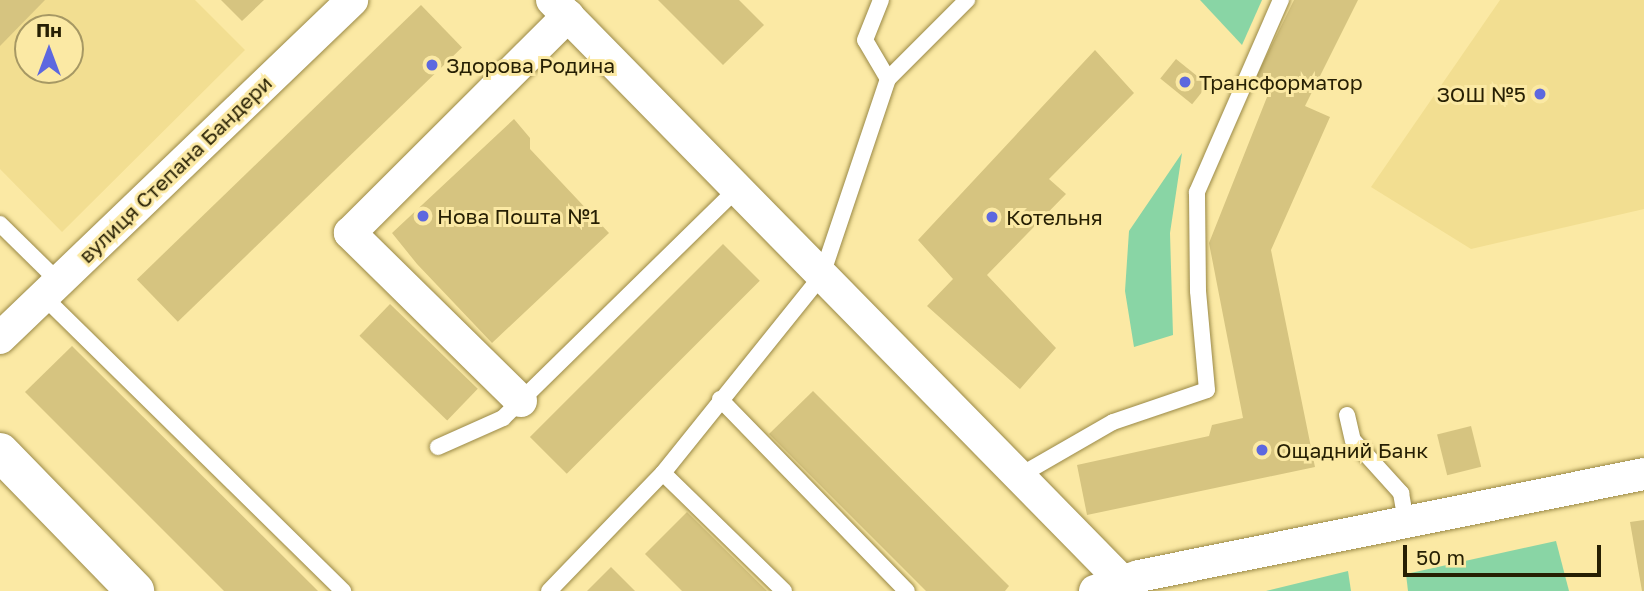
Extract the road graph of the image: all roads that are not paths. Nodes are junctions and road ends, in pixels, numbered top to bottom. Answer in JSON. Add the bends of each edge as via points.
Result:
{"nodes":[{"id":1,"x":352,"y":0,"type":"edge"},
{"id":2,"x":967,"y":0,"type":"edge"},
{"id":3,"x":1281,"y":0,"type":"edge"},
{"id":4,"x":879,"y":1,"type":"edge"},
{"id":5,"x":560,"y":8,"type":"edge"},
{"id":6,"x":888,"y":79,"type":"junction"},
{"id":7,"x":737,"y":189,"type":"junction"},
{"id":8,"x":0,"y":224,"type":"edge"},
{"id":9,"x":822,"y":275,"type":"junction"},
{"id":10,"x":50,"y":288,"type":"junction"},
{"id":11,"x":0,"y":338,"type":"edge"},
{"id":12,"x":720,"y":399,"type":"junction"},
{"id":13,"x":521,"y":401,"type":"junction"},
{"id":14,"x":1347,"y":415,"type":"dead end"},
{"id":15,"x":438,"y":447,"type":"dead end"},
{"id":16,"x":0,"y":452,"type":"edge"},
{"id":17,"x":663,"y":473,"type":"junction"},
{"id":18,"x":1644,"y":474,"type":"edge"},
{"id":19,"x":1019,"y":476,"type":"junction"},
{"id":20,"x":1406,"y":522,"type":"junction"},
{"id":21,"x":1108,"y":585,"type":"edge"},
{"id":22,"x":135,"y":591,"type":"edge"},
{"id":23,"x":343,"y":591,"type":"edge"},
{"id":24,"x":549,"y":591,"type":"edge"},
{"id":25,"x":784,"y":591,"type":"edge"},
{"id":26,"x":907,"y":591,"type":"edge"}],
"edges":[{"from":1,"to":10,"type":"street","name":"вулиця Степана Бандери"},
{"from":2,"to":6,"type":"lane"},
{"from":3,"to":19,"type":"lane","via":[[1197,192],[1198,291],[1208,390],[1113,422]]},
{"from":4,"to":6,"type":"lane","via":[[865,40]]},
{"from":5,"to":7,"type":"street"},
{"from":5,"to":13,"type":"street","via":[[350,233]]},
{"from":6,"to":9,"type":"lane"},
{"from":7,"to":9,"type":"street"},
{"from":7,"to":13,"type":"lane"},
{"from":8,"to":10,"type":"lane"},
{"from":9,"to":12,"type":"lane"},
{"from":9,"to":19,"type":"street"},
{"from":10,"to":11,"type":"street","name":"вулиця Степана Бандери"},
{"from":10,"to":23,"type":"lane"},
{"from":12,"to":17,"type":"lane"},
{"from":12,"to":26,"type":"lane"},
{"from":13,"to":15,"type":"lane","via":[[503,418]]},
{"from":14,"to":20,"type":"lane","via":[[1353,440],[1401,493]]},
{"from":16,"to":22,"type":"main road"},
{"from":17,"to":24,"type":"lane"},
{"from":17,"to":25,"type":"lane"},
{"from":18,"to":20,"type":"street"},
{"from":19,"to":21,"type":"street"},
{"from":20,"to":21,"type":"street"}]}
